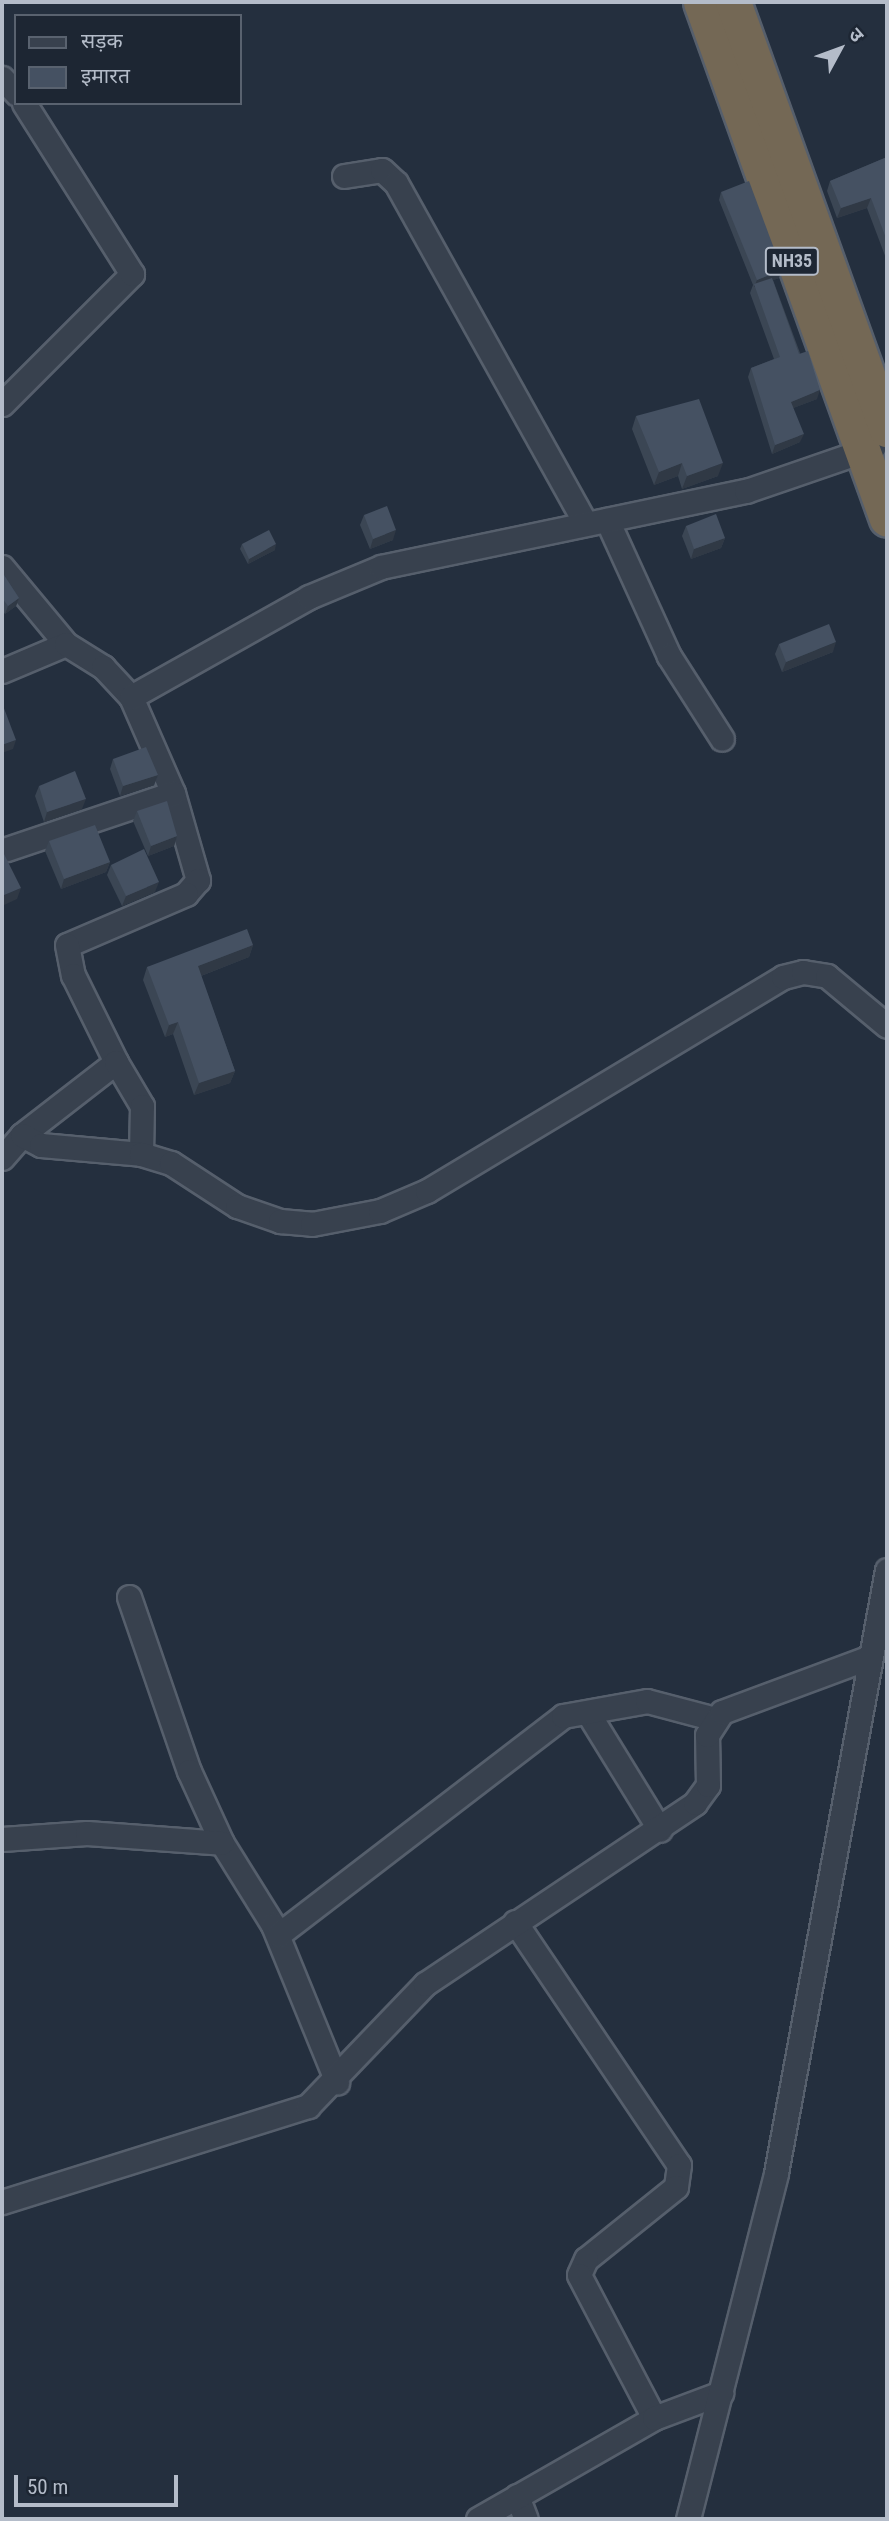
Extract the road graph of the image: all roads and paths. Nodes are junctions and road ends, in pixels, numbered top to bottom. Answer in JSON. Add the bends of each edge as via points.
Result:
{"nodes":[{"id":1,"x":701,"y":2,"type":"edge"},
{"id":2,"x":733,"y":2,"type":"edge"},
{"id":3,"x":2,"y":78,"type":"edge"},
{"id":4,"x":14,"y":91,"type":"edge"},
{"id":5,"x":25,"y":105,"type":"edge"},
{"id":6,"x":344,"y":176,"type":"dead end"},
{"id":7,"x":2,"y":404,"type":"edge"},
{"id":8,"x":879,"y":441,"type":"edge"},
{"id":9,"x":887,"y":519,"type":"edge"},
{"id":10,"x":596,"y":522,"type":"junction"},
{"id":11,"x":2,"y":567,"type":"edge"},
{"id":12,"x":66,"y":644,"type":"junction"},
{"id":13,"x":2,"y":671,"type":"edge"},
{"id":14,"x":131,"y":697,"type":"junction"},
{"id":15,"x":722,"y":739,"type":"dead end"},
{"id":16,"x":173,"y":793,"type":"junction"},
{"id":17,"x":8,"y":849,"type":"dead end"},
{"id":18,"x":887,"y":1026,"type":"edge"},
{"id":19,"x":116,"y":1062,"type":"junction"},
{"id":20,"x":22,"y":1135,"type":"junction"},
{"id":21,"x":141,"y":1154,"type":"junction"},
{"id":22,"x":2,"y":1158,"type":"edge"},
{"id":23,"x":887,"y":1570,"type":"edge"},
{"id":24,"x":129,"y":1597,"type":"dead end"},
{"id":25,"x":870,"y":1657,"type":"junction"},
{"id":26,"x":588,"y":1713,"type":"junction"},
{"id":27,"x":715,"y":1718,"type":"junction"},
{"id":28,"x":660,"y":1830,"type":"junction"},
{"id":29,"x":2,"y":1839,"type":"edge"},
{"id":30,"x":222,"y":1843,"type":"junction"},
{"id":31,"x":515,"y":1922,"type":"junction"},
{"id":32,"x":278,"y":1935,"type":"junction"},
{"id":33,"x":337,"y":2082,"type":"junction"},
{"id":34,"x":2,"y":2202,"type":"edge"},
{"id":35,"x":721,"y":2393,"type":"junction"},
{"id":36,"x":654,"y":2418,"type":"junction"},
{"id":37,"x":517,"y":2496,"type":"junction"},
{"id":38,"x":478,"y":2519,"type":"edge"},
{"id":39,"x":526,"y":2519,"type":"edge"},
{"id":40,"x":688,"y":2519,"type":"edge"}],
"edges":[{"from":1,"to":8,"type":"highway","number":"NH35"},
{"from":2,"to":8,"type":"highway","number":"NH35"},
{"from":3,"to":4,"type":"street"},
{"from":5,"to":7,"type":"street","via":[[132,274]]},
{"from":6,"to":10,"type":"street","via":[[382,170],[397,183]]},
{"from":8,"to":9,"type":"highway","number":"NH35"},
{"from":8,"to":10,"type":"street","via":[[746,491]]},
{"from":10,"to":14,"type":"street","via":[[381,567],[309,597]]},
{"from":10,"to":15,"type":"street","via":[[669,656]]},
{"from":11,"to":12,"type":"street"},
{"from":12,"to":13,"type":"street"},
{"from":12,"to":14,"type":"street","via":[[93,657]]},
{"from":14,"to":16,"type":"street"},
{"from":16,"to":17,"type":"street"},
{"from":16,"to":19,"type":"street","via":[[196,885],[71,940],[65,951]]},
{"from":18,"to":21,"type":"street","via":[[827,976],[783,977],[427,1191],[349,1218],[280,1221],[237,1206],[171,1163]]},
{"from":19,"to":20,"type":"street"},
{"from":19,"to":21,"type":"street","via":[[142,1106]]},
{"from":20,"to":21,"type":"street","via":[[41,1145]]},
{"from":20,"to":22,"type":"street"},
{"from":23,"to":25,"type":"street"},
{"from":24,"to":30,"type":"street","via":[[166,1711]]},
{"from":25,"to":27,"type":"street"},
{"from":25,"to":35,"type":"street","via":[[776,2173]]},
{"from":26,"to":27,"type":"street","via":[[660,1701]]},
{"from":26,"to":28,"type":"street"},
{"from":26,"to":32,"type":"street","via":[[554,1721]]},
{"from":27,"to":28,"type":"street","via":[[707,1735],[708,1785]]},
{"from":28,"to":31,"type":"street"},
{"from":29,"to":30,"type":"street","via":[[87,1833]]},
{"from":30,"to":32,"type":"street"},
{"from":31,"to":33,"type":"street","via":[[425,1984]]},
{"from":31,"to":36,"type":"street","via":[[678,2165],[676,2187],[586,2259],[579,2275]]},
{"from":32,"to":33,"type":"street"},
{"from":33,"to":34,"type":"street","via":[[291,2114]]},
{"from":35,"to":36,"type":"street"},
{"from":35,"to":40,"type":"street"},
{"from":36,"to":37,"type":"street"},
{"from":37,"to":38,"type":"street"},
{"from":37,"to":39,"type":"street"}]}
